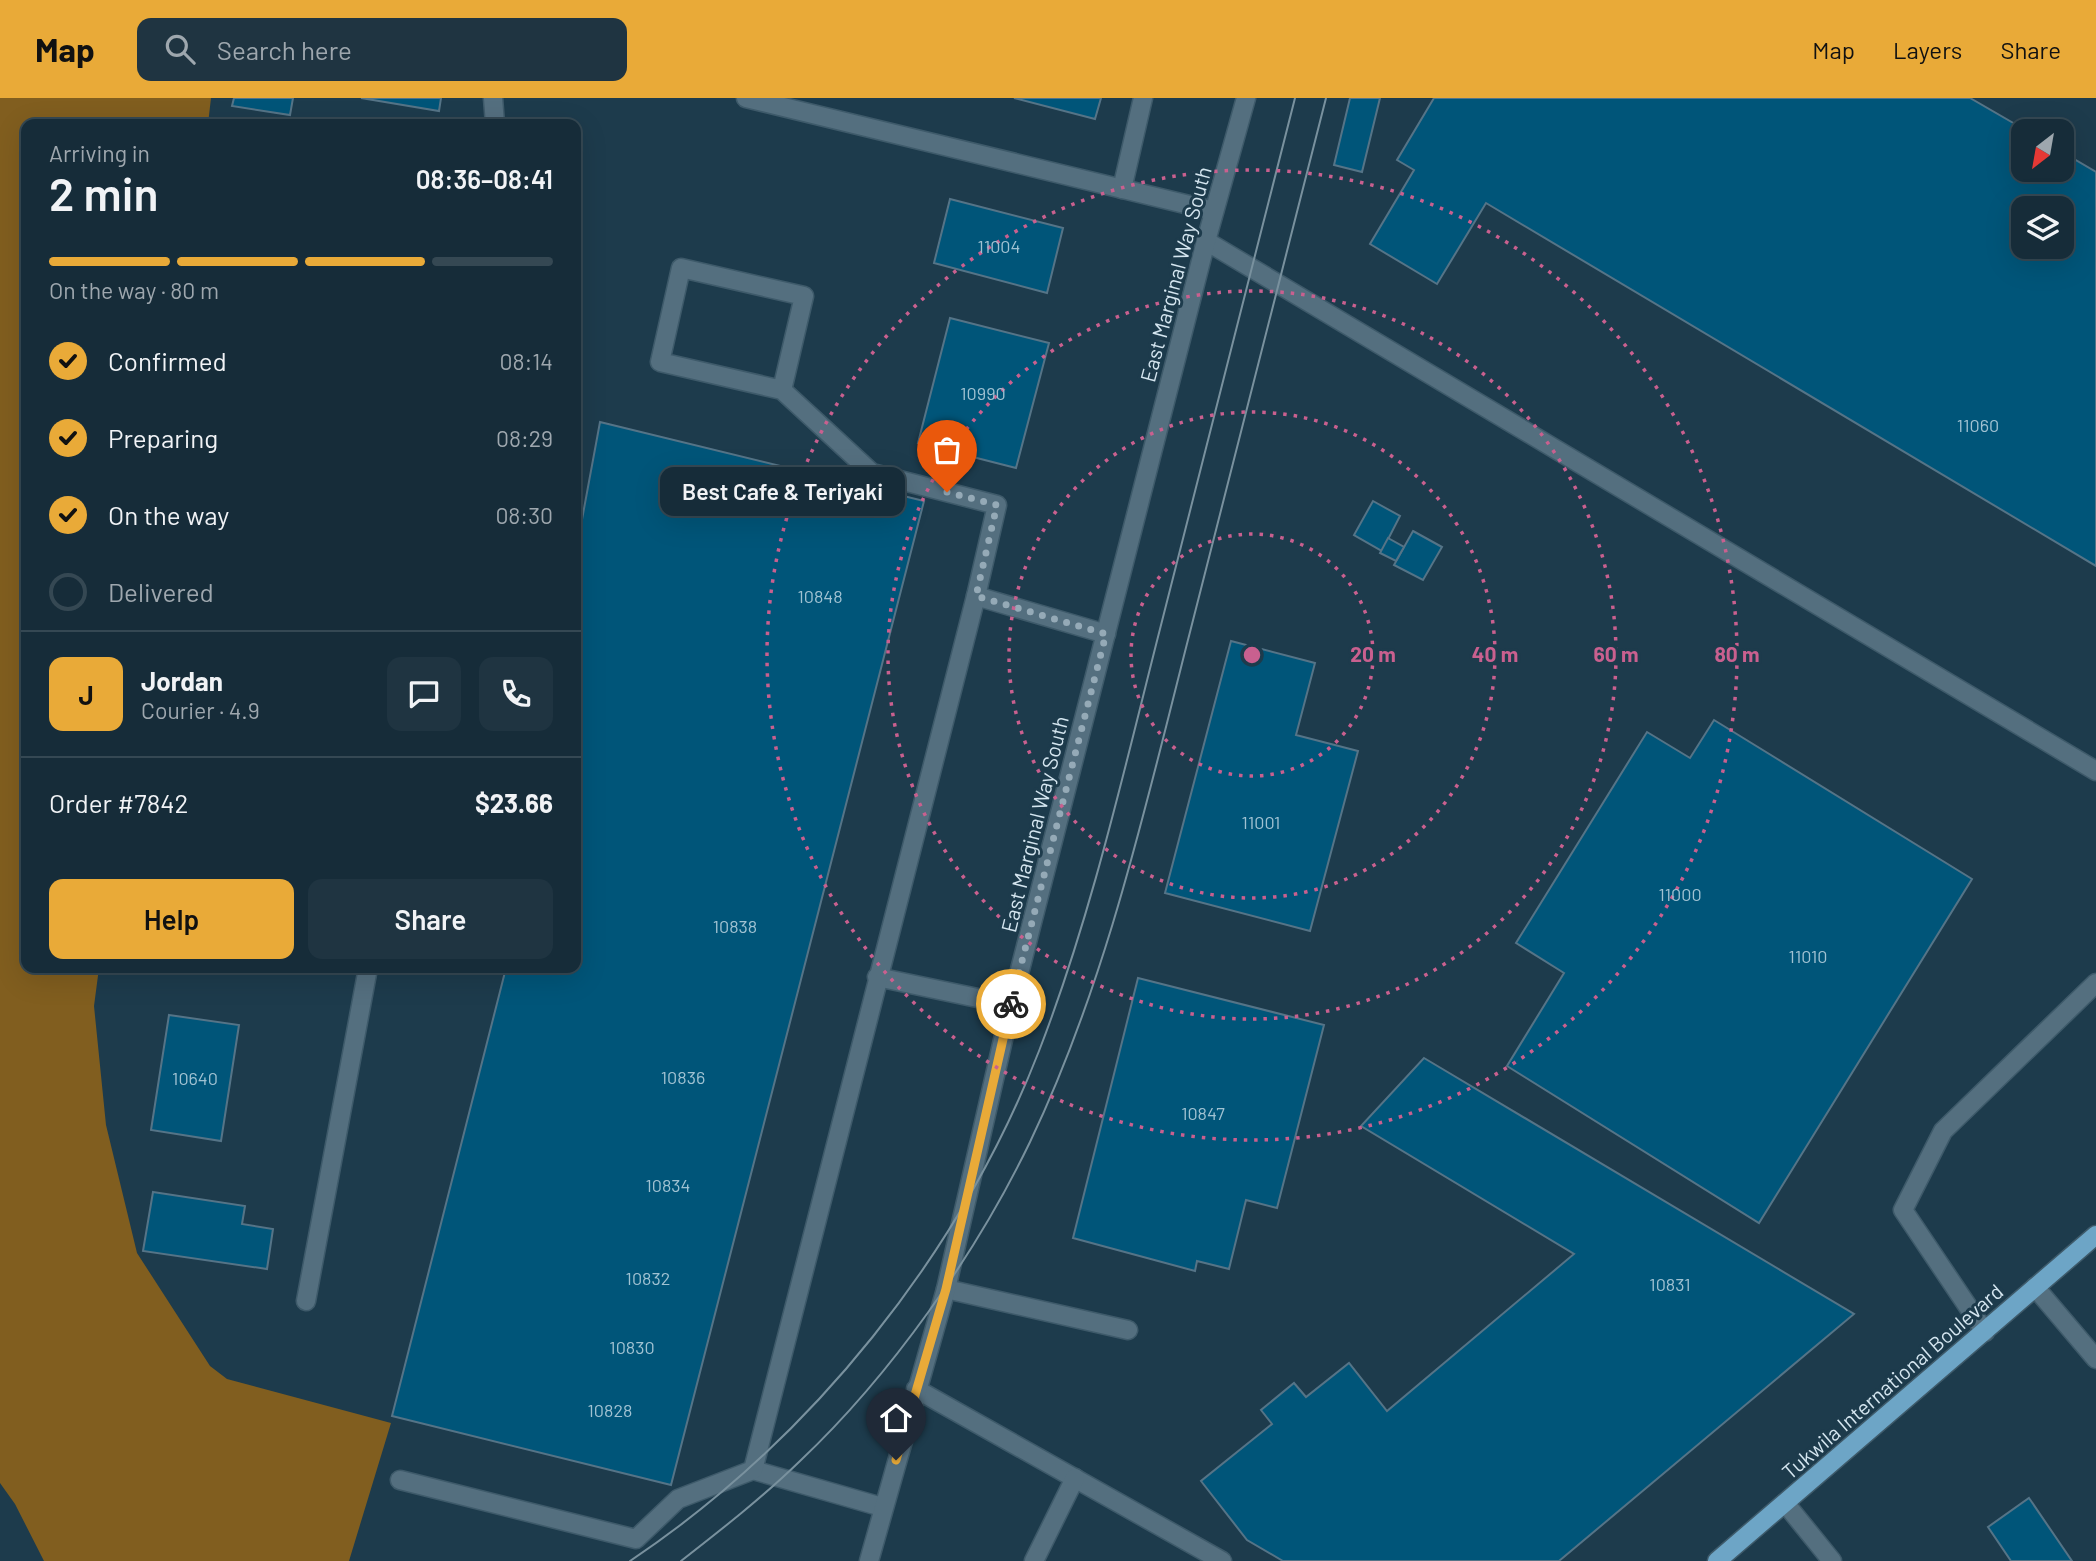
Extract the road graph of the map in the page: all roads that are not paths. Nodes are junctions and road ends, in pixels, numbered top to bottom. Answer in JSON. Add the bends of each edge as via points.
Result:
{"nodes":[{"id":1,"x":493,"y":98,"type":"edge"},
{"id":2,"x":746,"y":98,"type":"edge"},
{"id":3,"x":1143,"y":98,"type":"edge"},
{"id":4,"x":1246,"y":98,"type":"edge"},
{"id":5,"x":495,"y":119,"type":"edge"},
{"id":6,"x":1122,"y":189,"type":"junction"},
{"id":7,"x":1214,"y":211,"type":"junction"},
{"id":8,"x":1206,"y":241,"type":"junction"},
{"id":9,"x":782,"y":390,"type":"junction"},
{"id":10,"x":976,"y":596,"type":"junction"},
{"id":11,"x":1106,"y":634,"type":"junction"},
{"id":12,"x":2096,"y":771,"type":"edge"},
{"id":13,"x":367,"y":973,"type":"edge"},
{"id":14,"x":877,"y":977,"type":"junction"},
{"id":15,"x":2096,"y":983,"type":"edge"},
{"id":16,"x":1011,"y":1005,"type":"junction"},
{"id":17,"x":2096,"y":1236,"type":"edge"},
{"id":18,"x":2035,"y":1287,"type":"junction"},
{"id":19,"x":946,"y":1289,"type":"junction"},
{"id":20,"x":306,"y":1301,"type":"dead end"},
{"id":21,"x":1128,"y":1330,"type":"dead end"},
{"id":22,"x":1985,"y":1332,"type":"junction"},
{"id":23,"x":2096,"y":1359,"type":"edge"},
{"id":24,"x":916,"y":1389,"type":"junction"},
{"id":25,"x":753,"y":1470,"type":"junction"},
{"id":26,"x":1075,"y":1478,"type":"junction"},
{"id":27,"x":400,"y":1480,"type":"dead end"},
{"id":28,"x":1785,"y":1503,"type":"junction"},
{"id":29,"x":882,"y":1507,"type":"junction"},
{"id":30,"x":869,"y":1561,"type":"edge"},
{"id":31,"x":1034,"y":1561,"type":"edge"},
{"id":32,"x":1222,"y":1561,"type":"edge"},
{"id":33,"x":1717,"y":1561,"type":"edge"},
{"id":34,"x":1832,"y":1561,"type":"edge"}],
"edges":[{"from":1,"to":5,"type":"street"},
{"from":2,"to":6,"type":"street"},
{"from":3,"to":6,"type":"street"},
{"from":4,"to":7,"type":"street","name":"East Marginal Way South"},
{"from":6,"to":7,"type":"street"},
{"from":7,"to":8,"type":"street","name":"East Marginal Way South"},
{"from":8,"to":11,"type":"street","name":"East Marginal Way South"},
{"from":8,"to":12,"type":"street"},
{"from":9,"to":9,"type":"street","via":[[660,362],[681,268],[804,296]]},
{"from":9,"to":10,"type":"street","via":[[872,473],[997,505]]},
{"from":10,"to":11,"type":"street"},
{"from":10,"to":14,"type":"street"},
{"from":11,"to":16,"type":"street","name":"East Marginal Way South"},
{"from":13,"to":20,"type":"street"},
{"from":14,"to":16,"type":"street"},
{"from":14,"to":25,"type":"street"},
{"from":15,"to":22,"type":"street","via":[[1943,1131],[1903,1210]]},
{"from":16,"to":19,"type":"street","name":"East Marginal Way South"},
{"from":17,"to":18,"type":"main road","name":"Tukwila International Boulevard"},
{"from":18,"to":22,"type":"main road","name":"Tukwila International Boulevard"},
{"from":18,"to":23,"type":"street"},
{"from":19,"to":21,"type":"street"},
{"from":19,"to":24,"type":"street","name":"East Marginal Way South"},
{"from":22,"to":28,"type":"main road","name":"Tukwila International Boulevard"},
{"from":24,"to":26,"type":"street"},
{"from":24,"to":29,"type":"street","name":"East Marginal Way South"},
{"from":25,"to":27,"type":"street","via":[[678,1499],[636,1539]]},
{"from":25,"to":29,"type":"street"},
{"from":26,"to":31,"type":"street"},
{"from":26,"to":32,"type":"street"},
{"from":28,"to":33,"type":"main road","name":"Tukwila International Boulevard"},
{"from":28,"to":34,"type":"street"},
{"from":29,"to":30,"type":"street","name":"East Marginal Way South"}]}
